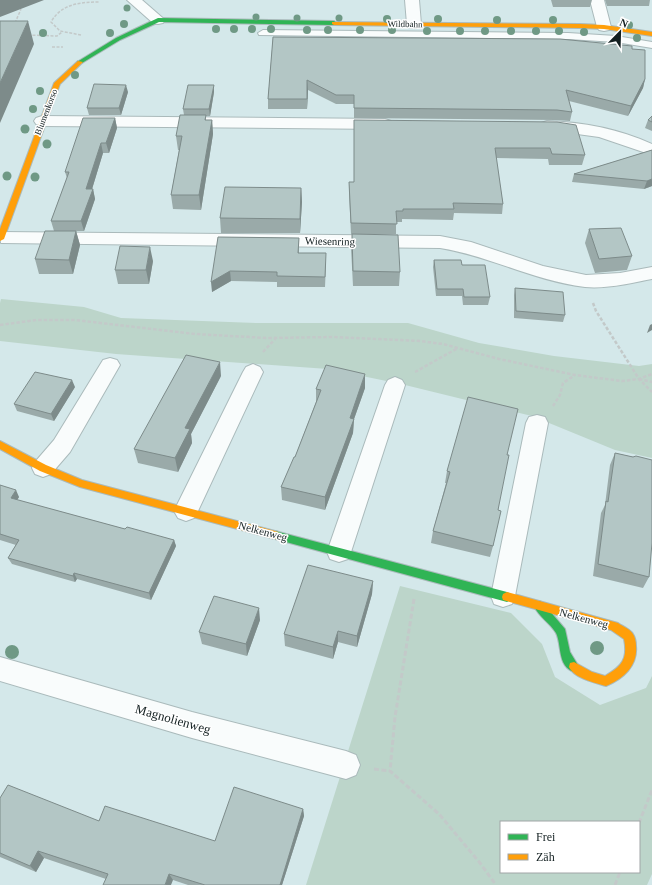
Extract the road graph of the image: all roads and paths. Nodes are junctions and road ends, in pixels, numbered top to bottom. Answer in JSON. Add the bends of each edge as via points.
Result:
{"nodes":[{"id":1,"x":134,"y":0,"type":"edge"},
{"id":2,"x":412,"y":0,"type":"edge"},
{"id":3,"x":597,"y":0,"type":"edge"},
{"id":4,"x":99,"y":2,"type":"dead end"},
{"id":5,"x":64,"y":3,"type":"dead end"},
{"id":6,"x":68,"y":6,"type":"junction"},
{"id":7,"x":21,"y":9,"type":"dead end"},
{"id":8,"x":158,"y":20,"type":"junction"},
{"id":9,"x":15,"y":23,"type":"edge"},
{"id":10,"x":414,"y":24,"type":"junction"},
{"id":11,"x":604,"y":27,"type":"junction"},
{"id":12,"x":318,"y":28,"type":"junction"},
{"id":13,"x":438,"y":29,"type":"junction"},
{"id":14,"x":548,"y":30,"type":"junction"},
{"id":15,"x":62,"y":32,"type":"junction"},
{"id":16,"x":263,"y":33,"type":"dead end"},
{"id":17,"x":652,"y":34,"type":"edge"},
{"id":18,"x":21,"y":35,"type":"edge"},
{"id":19,"x":87,"y":35,"type":"dead end"},
{"id":20,"x":652,"y":45,"type":"edge"},
{"id":21,"x":42,"y":121,"type":"junction"},
{"id":22,"x":401,"y":124,"type":"edge"},
{"id":23,"x":532,"y":126,"type":"edge"},
{"id":24,"x":652,"y":150,"type":"edge"},
{"id":25,"x":0,"y":238,"type":"edge"},
{"id":26,"x":652,"y":273,"type":"edge"},
{"id":27,"x":586,"y":281,"type":"junction"},
{"id":28,"x":0,"y":324,"type":"edge"},
{"id":29,"x":458,"y":348,"type":"junction"},
{"id":30,"x":110,"y":365,"type":"dead end"},
{"id":31,"x":253,"y":372,"type":"dead end"},
{"id":32,"x":652,"y":374,"type":"edge"},
{"id":33,"x":575,"y":375,"type":"junction"},
{"id":34,"x":639,"y":379,"type":"junction"},
{"id":35,"x":652,"y":382,"type":"edge"},
{"id":36,"x":395,"y":385,"type":"joint"},
{"id":37,"x":652,"y":392,"type":"edge"},
{"id":38,"x":537,"y":423,"type":"joint"},
{"id":39,"x":0,"y":445,"type":"edge"},
{"id":40,"x":43,"y":468,"type":"junction"},
{"id":41,"x":186,"y":511,"type":"junction"},
{"id":42,"x":339,"y":552,"type":"junction"},
{"id":43,"x":418,"y":574,"type":"junction"},
{"id":44,"x":503,"y":596,"type":"junction"},
{"id":45,"x":539,"y":606,"type":"junction"},
{"id":46,"x":0,"y":670,"type":"edge"},
{"id":47,"x":346,"y":765,"type":"dead end"},
{"id":48,"x":652,"y":790,"type":"edge"},
{"id":49,"x":640,"y":821,"type":"edge"},
{"id":50,"x":620,"y":873,"type":"edge"},
{"id":51,"x":496,"y":885,"type":"edge"},
{"id":52,"x":615,"y":885,"type":"edge"}],
"edges":[{"from":1,"to":8,"type":"street"},
{"from":2,"to":10,"type":"street"},
{"from":3,"to":11,"type":"street"},
{"from":4,"to":6,"type":"path","via":[[83,2]]},
{"from":5,"to":6,"type":"path"},
{"from":6,"to":15,"type":"path","via":[[53,16],[51,22]]},
{"from":7,"to":9,"type":"path"},
{"from":8,"to":12,"type":"street","name":"Wildbahn"},
{"from":8,"to":21,"type":"street","name":"Blumenkorso","via":[[110,45],[64,74],[57,83]]},
{"from":10,"to":12,"type":"street","name":"Wildbahn"},
{"from":10,"to":13,"type":"street","name":"Wildbahn"},
{"from":11,"to":14,"type":"street"},
{"from":11,"to":17,"type":"street"},
{"from":12,"to":13,"type":"lane"},
{"from":12,"to":16,"type":"lane"},
{"from":13,"to":14,"type":"lane"},
{"from":14,"to":20,"type":"lane"},
{"from":15,"to":18,"type":"path","via":[[57,36]]},
{"from":15,"to":19,"type":"path"},
{"from":21,"to":22,"type":"street"},
{"from":21,"to":25,"type":"street","name":"Blumenkorso"},
{"from":23,"to":24,"type":"street","via":[[585,128],[618,136]]},
{"from":25,"to":27,"type":"street","name":"Wiesenring","via":[[440,242],[465,246],[540,272]]},
{"from":26,"to":27,"type":"street","name":"Wiesenring","via":[[620,279]]},
{"from":27,"to":34,"type":"path","via":[[596,311]]},
{"from":28,"to":29,"type":"path","via":[[37,320],[75,320],[195,334],[420,341]]},
{"from":29,"to":33,"type":"path"},
{"from":29,"to":36,"type":"path"},
{"from":30,"to":40,"type":"street","via":[[62,446]]},
{"from":31,"to":41,"type":"street"},
{"from":32,"to":34,"type":"path"},
{"from":33,"to":34,"type":"path","via":[[622,381]]},
{"from":33,"to":38,"type":"path","via":[[563,383],[560,395],[550,412]]},
{"from":34,"to":35,"type":"path"},
{"from":34,"to":37,"type":"path"},
{"from":36,"to":42,"type":"street"},
{"from":38,"to":44,"type":"street"},
{"from":39,"to":40,"type":"street","name":"Nelkenweg"},
{"from":40,"to":41,"type":"street","name":"Nelkenweg","via":[[80,482]]},
{"from":41,"to":42,"type":"street","name":"Nelkenweg"},
{"from":42,"to":43,"type":"street","name":"Nelkenweg"},
{"from":43,"to":44,"type":"street","name":"Nelkenweg"},
{"from":43,"to":51,"type":"path","via":[[390,771],[439,814]]},
{"from":44,"to":45,"type":"street","name":"Nelkenweg"},
{"from":45,"to":45,"type":"street","name":"Nelkenweg","via":[[614,626],[629,636],[633,648],[629,663],[621,674],[606,681],[590,677],[575,669],[565,654],[561,632]]},
{"from":46,"to":47,"type":"street","name":"Magnolienweg","via":[[192,725]]},
{"from":48,"to":49,"type":"path"},
{"from":50,"to":52,"type":"path"}]}
